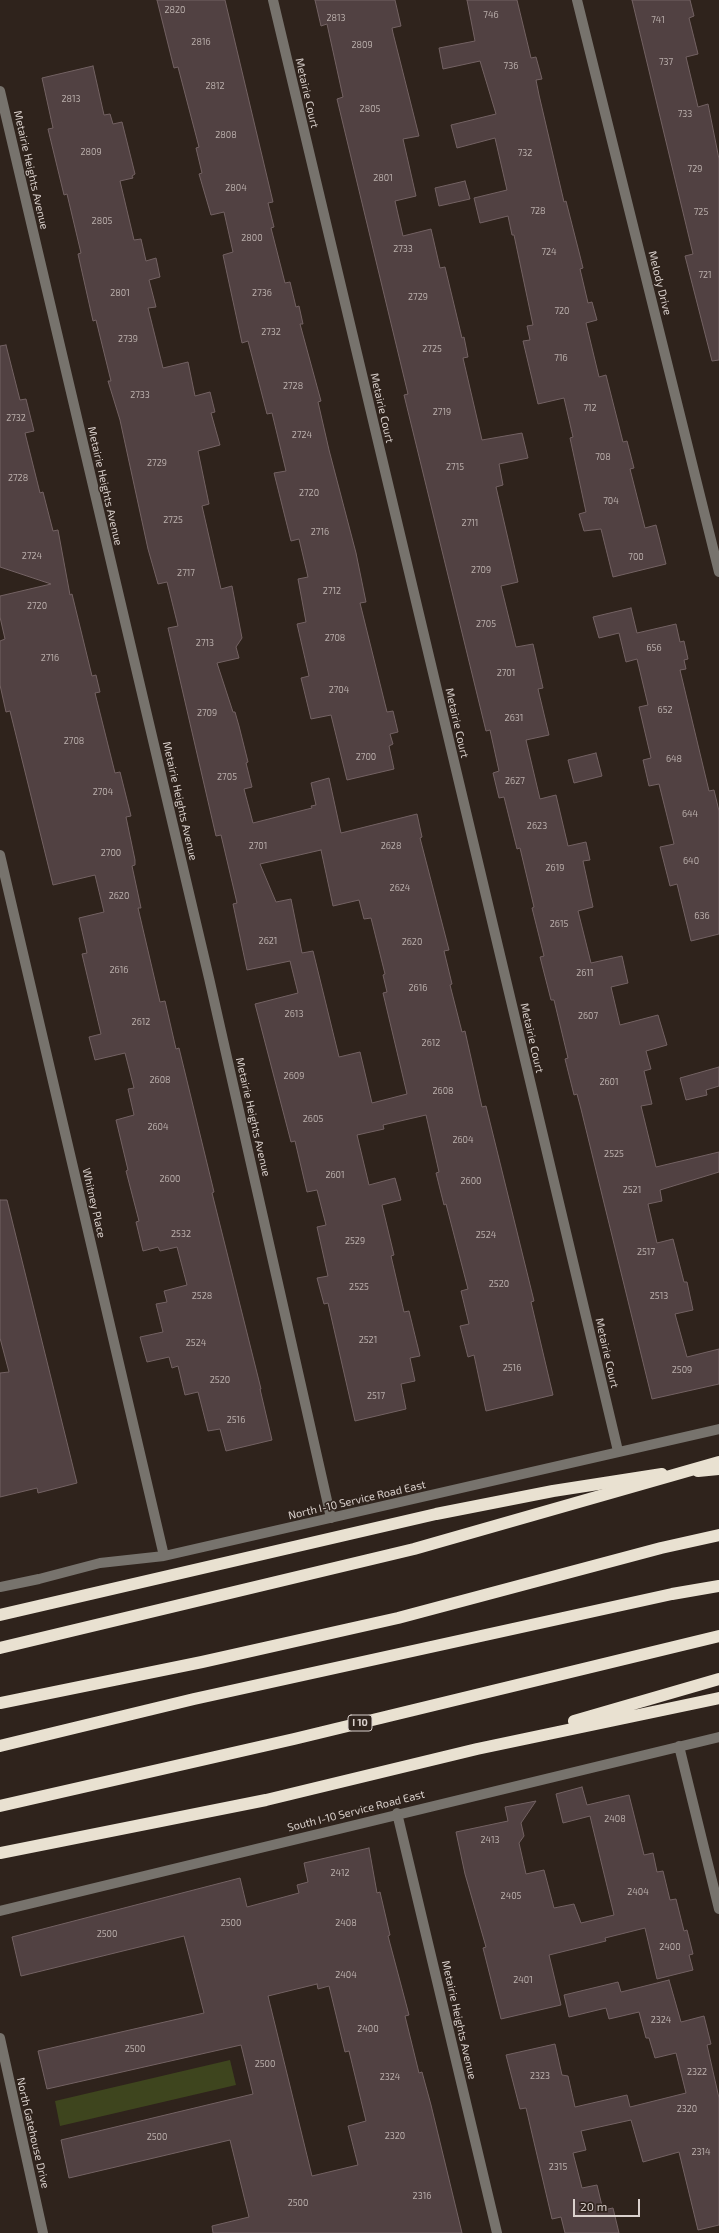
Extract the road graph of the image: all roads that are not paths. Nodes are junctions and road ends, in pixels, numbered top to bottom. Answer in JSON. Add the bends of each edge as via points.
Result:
{"nodes":[{"id":1,"x":273,"y":0,"type":"edge"},
{"id":2,"x":577,"y":0,"type":"edge"},
{"id":3,"x":0,"y":91,"type":"edge"},
{"id":4,"x":719,"y":572,"type":"edge"},
{"id":5,"x":0,"y":855,"type":"edge"},
{"id":6,"x":719,"y":1429,"type":"edge"},
{"id":7,"x":618,"y":1452,"type":"junction"},
{"id":8,"x":719,"y":1462,"type":"edge"},
{"id":9,"x":719,"y":1469,"type":"edge"},
{"id":10,"x":331,"y":1518,"type":"junction"},
{"id":11,"x":719,"y":1535,"type":"edge"},
{"id":12,"x":164,"y":1556,"type":"junction"},
{"id":13,"x":719,"y":1586,"type":"edge"},
{"id":14,"x":0,"y":1587,"type":"edge"},
{"id":15,"x":0,"y":1615,"type":"edge"},
{"id":16,"x":719,"y":1636,"type":"edge"},
{"id":17,"x":0,"y":1648,"type":"edge"},
{"id":18,"x":719,"y":1679,"type":"edge"},
{"id":19,"x":719,"y":1698,"type":"edge"},
{"id":20,"x":0,"y":1704,"type":"edge"},
{"id":21,"x":719,"y":1736,"type":"edge"},
{"id":22,"x":0,"y":1746,"type":"edge"},
{"id":23,"x":679,"y":1746,"type":"junction"},
{"id":24,"x":477,"y":1749,"type":"junction"},
{"id":25,"x":0,"y":1806,"type":"edge"},
{"id":26,"x":397,"y":1813,"type":"junction"},
{"id":27,"x":0,"y":1853,"type":"edge"},
{"id":28,"x":719,"y":1909,"type":"edge"},
{"id":29,"x":0,"y":1911,"type":"edge"},
{"id":30,"x":0,"y":2038,"type":"edge"},
{"id":31,"x":43,"y":2233,"type":"edge"},
{"id":32,"x":497,"y":2233,"type":"edge"}],
"edges":[{"from":1,"to":7,"type":"street","name":"Metairie Court"},
{"from":2,"to":4,"type":"street","name":"Melody Drive"},
{"from":3,"to":10,"type":"street","name":"Metairie Heights Avenue","via":[[207,970]]},
{"from":5,"to":12,"type":"street","name":"Whitney Place"},
{"from":6,"to":7,"type":"street","name":"North I-10 Service Road East"},
{"from":7,"to":10,"type":"street","name":"North I-10 Service Road East"},
{"from":8,"to":17,"type":"highway","bridge":true,"via":[[414,1549]]},
{"from":9,"to":15,"type":"highway","via":[[672,1472],[436,1514]]},
{"from":10,"to":12,"type":"street","name":"North I-10 Service Road East"},
{"from":11,"to":20,"type":"highway","via":[[398,1618]]},
{"from":12,"to":14,"type":"street","name":"North I-10 Service Road East","via":[[100,1563],[39,1580]]},
{"from":13,"to":22,"type":"highway","via":[[672,1594],[194,1699]]},
{"from":16,"to":25,"type":"highway","number":"I 10","via":[[294,1739]]},
{"from":18,"to":24,"type":"highway"},
{"from":19,"to":24,"type":"highway"},
{"from":21,"to":23,"type":"street","name":"South I-10 Service Road East"},
{"from":23,"to":26,"type":"street","name":"South I-10 Service Road East"},
{"from":23,"to":28,"type":"street"},
{"from":24,"to":27,"type":"highway","via":[[266,1800]]},
{"from":26,"to":29,"type":"street","name":"South I-10 Service Road East"},
{"from":26,"to":32,"type":"street","name":"Metairie Heights Avenue"},
{"from":30,"to":31,"type":"street","name":"North Gatehouse Drive"}]}
